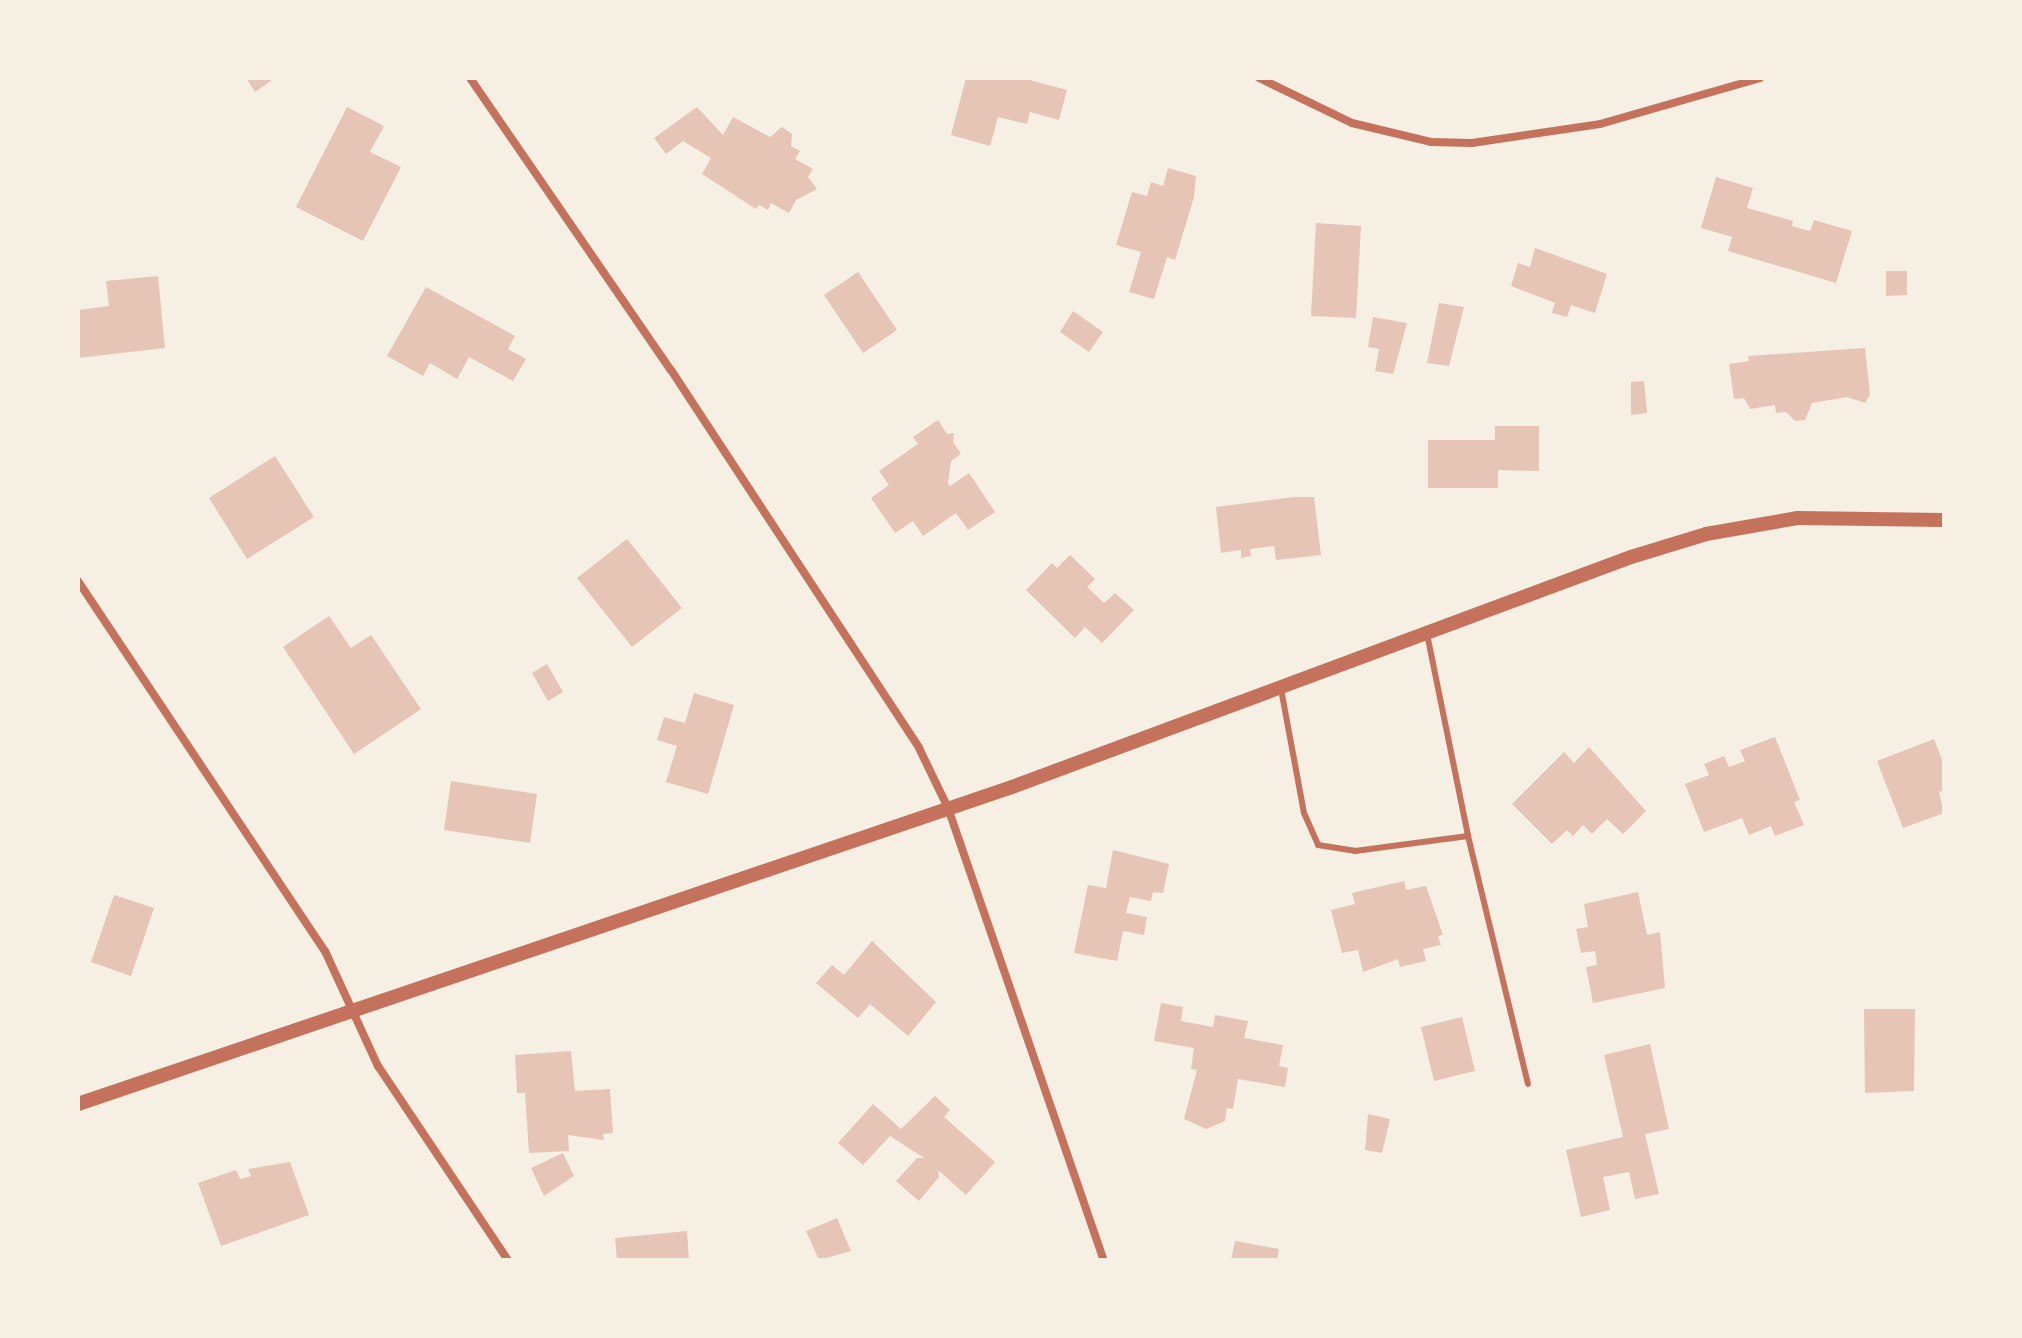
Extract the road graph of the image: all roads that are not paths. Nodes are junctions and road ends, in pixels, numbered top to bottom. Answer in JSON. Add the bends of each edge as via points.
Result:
{"nodes":[{"id":1,"x":470,"y":78,"type":"edge"},
{"id":2,"x":1259,"y":78,"type":"edge"},
{"id":3,"x":1760,"y":78,"type":"edge"},
{"id":4,"x":1944,"y":520,"type":"edge"},
{"id":5,"x":78,"y":581,"type":"edge"},
{"id":6,"x":1426,"y":631,"type":"junction"},
{"id":7,"x":1280,"y":685,"type":"junction"},
{"id":8,"x":948,"y":808,"type":"junction"},
{"id":9,"x":1468,"y":836,"type":"junction"},
{"id":10,"x":352,"y":1011,"type":"junction"},
{"id":11,"x":1528,"y":1084,"type":"dead end"},
{"id":12,"x":78,"y":1104,"type":"edge"},
{"id":13,"x":508,"y":1260,"type":"edge"},
{"id":14,"x":1104,"y":1260,"type":"edge"}],
"edges":[{"from":1,"to":8,"type":"street","via":[[883,690]]},
{"from":2,"to":3,"type":"street","via":[[1352,123],[1431,142],[1472,143],[1600,124]]},
{"from":4,"to":6,"type":"street","via":[[1798,518],[1752,524],[1631,557]]},
{"from":5,"to":10,"type":"street","via":[[317,938]]},
{"from":6,"to":7,"type":"street"},
{"from":6,"to":9,"type":"lane"},
{"from":7,"to":8,"type":"street"},
{"from":7,"to":9,"type":"lane","via":[[1304,813],[1318,845],[1355,851]]},
{"from":8,"to":10,"type":"street"},
{"from":8,"to":14,"type":"street"},
{"from":9,"to":11,"type":"lane"},
{"from":10,"to":12,"type":"street"},
{"from":10,"to":13,"type":"street","via":[[378,1066]]}]}
